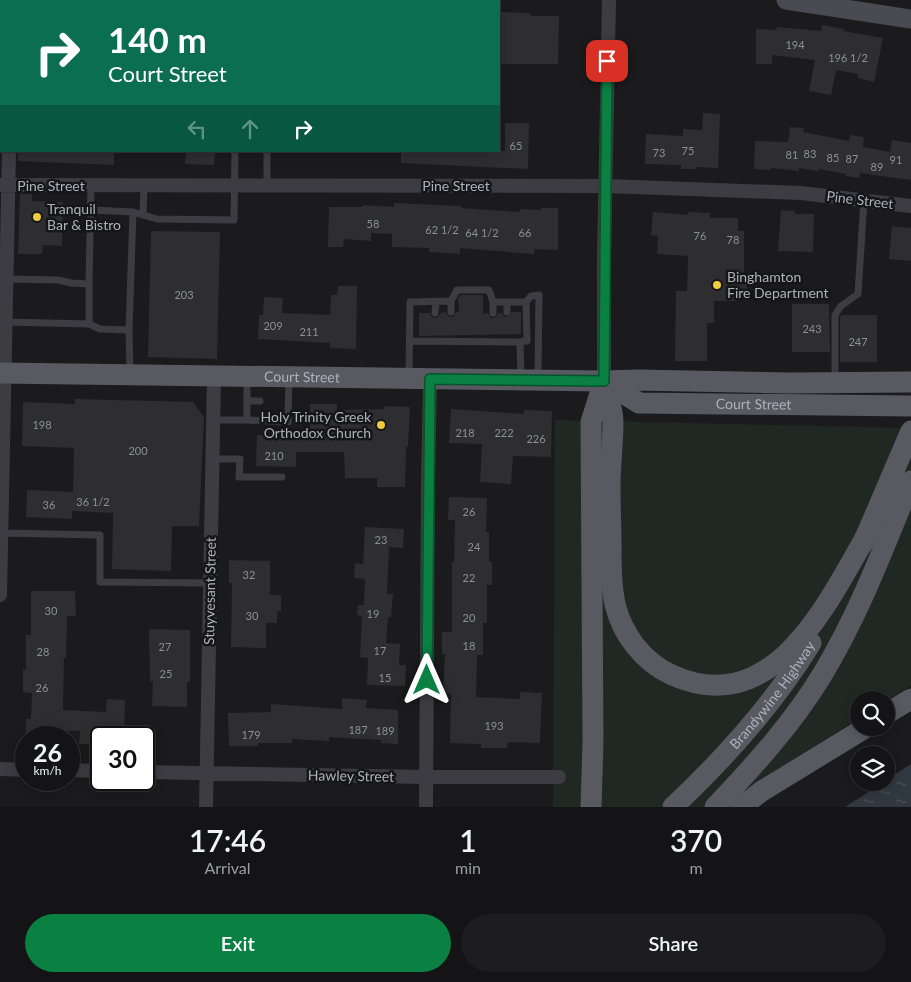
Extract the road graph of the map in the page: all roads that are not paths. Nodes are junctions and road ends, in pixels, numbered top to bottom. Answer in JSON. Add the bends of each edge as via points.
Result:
{"nodes":[{"id":1,"x":609,"y":0,"type":"edge"},
{"id":2,"x":786,"y":0,"type":"edge"},
{"id":3,"x":911,"y":19,"type":"edge"},
{"id":4,"x":9,"y":152,"type":"edge"},
{"id":5,"x":235,"y":152,"type":"edge"},
{"id":6,"x":267,"y":152,"type":"edge"},
{"id":7,"x":4,"y":185,"type":"edge"},
{"id":8,"x":91,"y":186,"type":"junction"},
{"id":9,"x":144,"y":186,"type":"junction"},
{"id":10,"x":234,"y":186,"type":"junction"},
{"id":11,"x":267,"y":186,"type":"junction"},
{"id":12,"x":606,"y":186,"type":"junction"},
{"id":13,"x":864,"y":200,"type":"junction"},
{"id":14,"x":911,"y":206,"type":"edge"},
{"id":15,"x":91,"y":210,"type":"junction"},
{"id":16,"x":133,"y":212,"type":"junction"},
{"id":17,"x":143,"y":215,"type":"junction"},
{"id":18,"x":7,"y":279,"type":"junction"},
{"id":19,"x":89,"y":284,"type":"junction"},
{"id":20,"x":451,"y":301,"type":"junction"},
{"id":21,"x":436,"y":302,"type":"junction"},
{"id":22,"x":493,"y":302,"type":"junction"},
{"id":23,"x":507,"y":302,"type":"junction"},
{"id":24,"x":526,"y":302,"type":"junction"},
{"id":25,"x":451,"y":312,"type":"dead end"},
{"id":26,"x":507,"y":312,"type":"dead end"},
{"id":27,"x":435,"y":313,"type":"dead end"},
{"id":28,"x":493,"y":313,"type":"dead end"},
{"id":29,"x":6,"y":322,"type":"junction"},
{"id":30,"x":89,"y":324,"type":"junction"},
{"id":31,"x":129,"y":330,"type":"junction"},
{"id":32,"x":410,"y":341,"type":"junction"},
{"id":33,"x":520,"y":342,"type":"junction"},
{"id":34,"x":2,"y":373,"type":"edge"},
{"id":35,"x":130,"y":375,"type":"junction"},
{"id":36,"x":214,"y":376,"type":"junction"},
{"id":37,"x":247,"y":377,"type":"junction"},
{"id":38,"x":289,"y":377,"type":"junction"},
{"id":39,"x":420,"y":379,"type":"junction"},
{"id":40,"x":530,"y":380,"type":"junction"},
{"id":41,"x":604,"y":381,"type":"junction"},
{"id":42,"x":911,"y":382,"type":"edge"},
{"id":43,"x":834,"y":383,"type":"junction"},
{"id":44,"x":248,"y":401,"type":"junction"},
{"id":45,"x":260,"y":401,"type":"dead end"},
{"id":46,"x":911,"y":406,"type":"edge"},
{"id":47,"x":212,"y":420,"type":"junction"},
{"id":48,"x":247,"y":420,"type":"junction"},
{"id":49,"x":908,"y":439,"type":"edge"},
{"id":50,"x":212,"y":459,"type":"junction"},
{"id":51,"x":282,"y":477,"type":"dead end"},
{"id":52,"x":911,"y":481,"type":"edge"},
{"id":53,"x":869,"y":531,"type":"junction"},
{"id":54,"x":1,"y":533,"type":"edge"},
{"id":55,"x":210,"y":583,"type":"junction"},
{"id":56,"x":0,"y":595,"type":"edge"},
{"id":57,"x":911,"y":699,"type":"edge"},
{"id":58,"x":895,"y":709,"type":"edge"},
{"id":59,"x":852,"y":736,"type":"edge"},
{"id":60,"x":0,"y":769,"type":"edge"},
{"id":61,"x":15,"y":770,"type":"edge"},
{"id":62,"x":155,"y":772,"type":"edge"},
{"id":63,"x":206,"y":773,"type":"junction"},
{"id":64,"x":426,"y":777,"type":"junction"},
{"id":65,"x":559,"y":777,"type":"dead end"},
{"id":66,"x":206,"y":807,"type":"edge"},
{"id":67,"x":426,"y":807,"type":"edge"},
{"id":68,"x":591,"y":807,"type":"edge"},
{"id":69,"x":673,"y":807,"type":"edge"},
{"id":70,"x":715,"y":807,"type":"edge"},
{"id":71,"x":741,"y":807,"type":"edge"}],
"edges":[{"from":1,"to":12,"type":"street"},
{"from":2,"to":3,"type":"street"},
{"from":4,"to":7,"type":"street"},
{"from":5,"to":10,"type":"lane"},
{"from":6,"to":11,"type":"lane"},
{"from":7,"to":8,"type":"street","name":"Pine Street"},
{"from":7,"to":18,"type":"street"},
{"from":8,"to":9,"type":"street","name":"Pine Street"},
{"from":8,"to":15,"type":"lane"},
{"from":9,"to":10,"type":"street","name":"Pine Street"},
{"from":9,"to":17,"type":"lane"},
{"from":10,"to":11,"type":"street","name":"Pine Street"},
{"from":10,"to":17,"type":"lane","via":[[234,220]]},
{"from":11,"to":12,"type":"street","name":"Pine Street"},
{"from":12,"to":13,"type":"street","name":"Pine Street","via":[[801,193]]},
{"from":12,"to":41,"type":"street"},
{"from":13,"to":14,"type":"street","name":"Pine Street"},
{"from":13,"to":43,"type":"lane","via":[[858,294],[835,314]]},
{"from":15,"to":16,"type":"lane"},
{"from":15,"to":19,"type":"lane"},
{"from":16,"to":17,"type":"lane"},
{"from":16,"to":31,"type":"lane"},
{"from":18,"to":19,"type":"lane"},
{"from":18,"to":29,"type":"street"},
{"from":19,"to":30,"type":"lane"},
{"from":20,"to":21,"type":"lane"},
{"from":20,"to":22,"type":"lane","via":[[457,290],[489,290]]},
{"from":20,"to":25,"type":"lane"},
{"from":21,"to":27,"type":"lane"},
{"from":21,"to":32,"type":"lane","via":[[410,302]]},
{"from":22,"to":23,"type":"lane"},
{"from":22,"to":28,"type":"lane"},
{"from":23,"to":24,"type":"lane"},
{"from":23,"to":26,"type":"lane"},
{"from":24,"to":33,"type":"lane","via":[[527,341]]},
{"from":24,"to":40,"type":"lane","via":[[531,296],[539,296]]},
{"from":29,"to":30,"type":"lane"},
{"from":29,"to":34,"type":"street"},
{"from":30,"to":31,"type":"lane","via":[[100,329]]},
{"from":31,"to":35,"type":"lane"},
{"from":32,"to":33,"type":"lane","via":[[509,338]]},
{"from":32,"to":39,"type":"lane"},
{"from":33,"to":40,"type":"lane"},
{"from":34,"to":35,"type":"main road","name":"Court Street"},
{"from":34,"to":54,"type":"street"},
{"from":35,"to":36,"type":"main road","name":"Court Street"},
{"from":36,"to":37,"type":"main road","name":"Court Street"},
{"from":36,"to":47,"type":"street","name":"Stuyvesant Street"},
{"from":37,"to":38,"type":"main road","name":"Court Street"},
{"from":37,"to":44,"type":"lane"},
{"from":38,"to":39,"type":"main road","name":"Court Street"},
{"from":38,"to":48,"type":"lane","via":[[285,401],[288,422]]},
{"from":39,"to":40,"type":"main road","name":"Court Street"},
{"from":39,"to":64,"type":"street","via":[[428,483]]},
{"from":40,"to":41,"type":"main road","name":"Court Street"},
{"from":41,"to":43,"type":"main road","name":"Court Street"},
{"from":41,"to":46,"type":"main road","name":"Court Street","via":[[639,403]]},
{"from":41,"to":53,"type":"main road","via":[[613,420],[610,486],[615,604],[634,646],[664,671],[694,682],[716,685],[745,680],[771,668],[816,619]]},
{"from":41,"to":68,"type":"main road","via":[[591,422]]},
{"from":42,"to":43,"type":"main road","name":"Court Street"},
{"from":44,"to":45,"type":"lane"},
{"from":44,"to":48,"type":"lane"},
{"from":47,"to":48,"type":"lane"},
{"from":47,"to":50,"type":"street","name":"Stuyvesant Street"},
{"from":49,"to":53,"type":"main road","name":"Brandywine Highway"},
{"from":50,"to":51,"type":"lane","via":[[240,459],[239,477]]},
{"from":50,"to":55,"type":"street","name":"Stuyvesant Street"},
{"from":52,"to":70,"type":"main road","name":"Brandywine Highway","via":[[860,606],[823,674],[760,759]]},
{"from":53,"to":69,"type":"main road","name":"Brandywine Highway","via":[[835,602],[788,678],[744,734]]},
{"from":54,"to":55,"type":"lane","via":[[100,535],[100,582]]},
{"from":54,"to":56,"type":"street"},
{"from":55,"to":63,"type":"street","name":"Stuyvesant Street"},
{"from":57,"to":58,"type":"main road"},
{"from":59,"to":71,"type":"main road"},
{"from":60,"to":61,"type":"street"},
{"from":62,"to":63,"type":"street","name":"Hawley Street"},
{"from":63,"to":64,"type":"street","name":"Hawley Street"},
{"from":63,"to":66,"type":"street","name":"Stuyvesant Street"},
{"from":64,"to":65,"type":"street","name":"Hawley Street"},
{"from":64,"to":67,"type":"street"}]}
